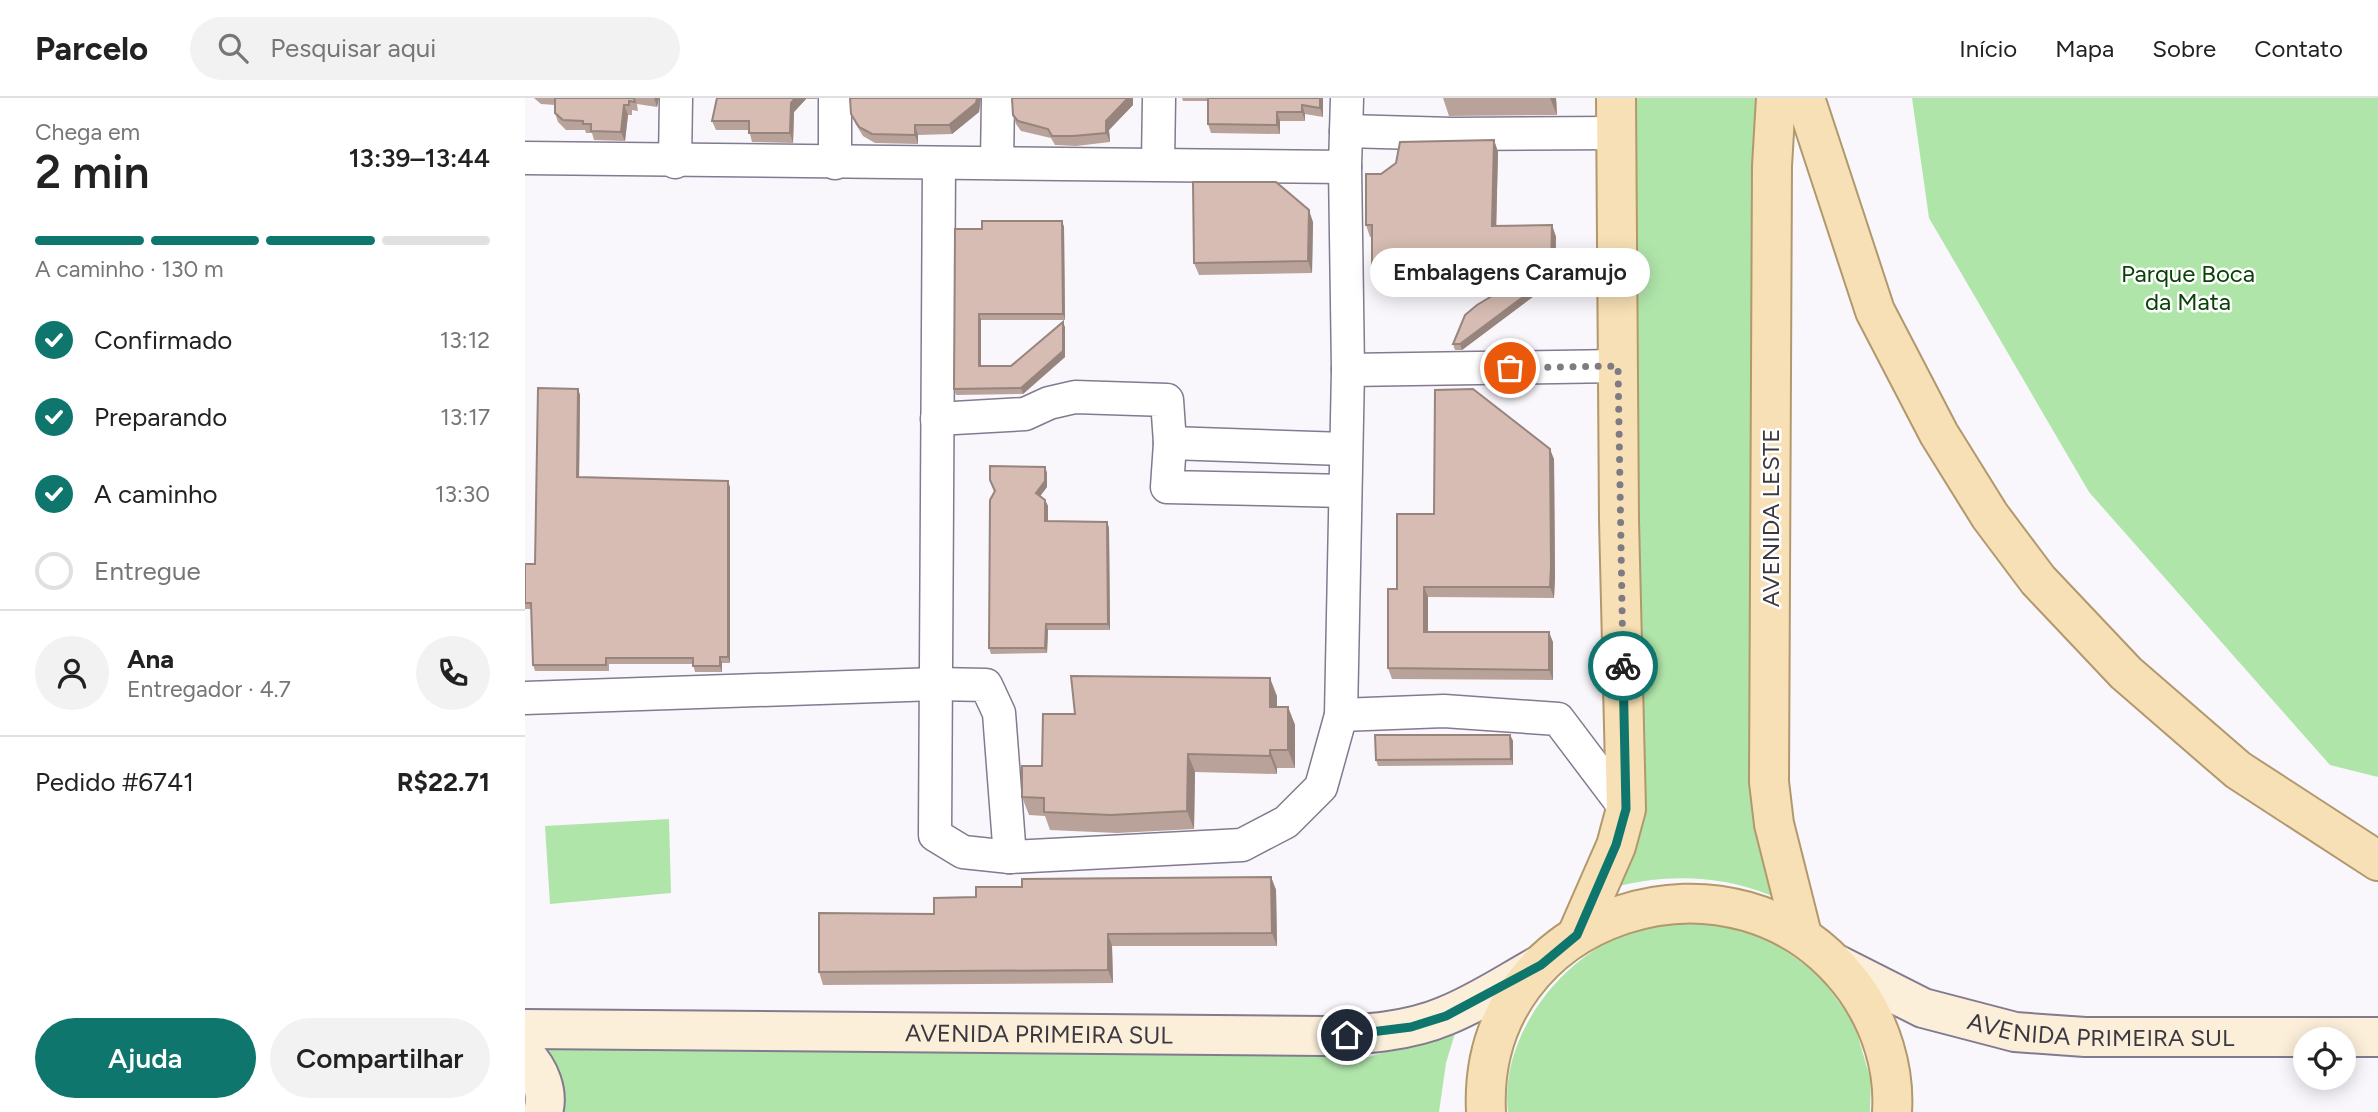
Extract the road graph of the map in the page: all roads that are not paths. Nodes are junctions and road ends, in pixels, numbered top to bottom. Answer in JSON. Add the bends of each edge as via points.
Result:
{"nodes":[{"id":1,"x":676,"y":98,"type":"edge"},
{"id":2,"x":835,"y":98,"type":"edge"},
{"id":3,"x":998,"y":98,"type":"edge"},
{"id":4,"x":1159,"y":98,"type":"edge"},
{"id":5,"x":1347,"y":98,"type":"edge"},
{"id":6,"x":1776,"y":98,"type":"edge"},
{"id":7,"x":1805,"y":98,"type":"edge"},
{"id":8,"x":1616,"y":116,"type":"edge"},
{"id":9,"x":1346,"y":131,"type":"junction"},
{"id":10,"x":525,"y":158,"type":"edge"},
{"id":11,"x":675,"y":162,"type":"junction"},
{"id":12,"x":835,"y":163,"type":"junction"},
{"id":13,"x":939,"y":163,"type":"junction"},
{"id":14,"x":997,"y":163,"type":"junction"},
{"id":15,"x":1159,"y":164,"type":"junction"},
{"id":16,"x":1345,"y":167,"type":"junction"},
{"id":17,"x":1618,"y":366,"type":"junction"},
{"id":18,"x":1347,"y":370,"type":"junction"},
{"id":19,"x":937,"y":419,"type":"junction"},
{"id":20,"x":1170,"y":443,"type":"junction"},
{"id":21,"x":1344,"y":449,"type":"junction"},
{"id":22,"x":1345,"y":491,"type":"junction"},
{"id":23,"x":936,"y":684,"type":"junction"},
{"id":24,"x":525,"y":698,"type":"edge"},
{"id":25,"x":1341,"y":715,"type":"junction"},
{"id":26,"x":1626,"y":809,"type":"junction"},
{"id":27,"x":1010,"y":856,"type":"junction"},
{"id":28,"x":2378,"y":861,"type":"edge"},
{"id":29,"x":1577,"y":935,"type":"junction"},
{"id":30,"x":1802,"y":935,"type":"junction"},
{"id":31,"x":1541,"y":965,"type":"junction"},
{"id":32,"x":1838,"y":965,"type":"junction"},
{"id":33,"x":525,"y":1029,"type":"edge"},
{"id":34,"x":2378,"y":1037,"type":"edge"},
{"id":35,"x":525,"y":1055,"type":"edge"},
{"id":36,"x":543,"y":1112,"type":"edge"},
{"id":37,"x":1486,"y":1112,"type":"edge"},
{"id":38,"x":1892,"y":1112,"type":"edge"}],
"edges":[{"from":1,"to":11,"type":"street"},
{"from":2,"to":12,"type":"street"},
{"from":3,"to":14,"type":"street"},
{"from":4,"to":15,"type":"street"},
{"from":5,"to":9,"type":"street"},
{"from":6,"to":30,"type":"main road","name":"AVENIDA LESTE","via":[[1769,782],[1774,824]]},
{"from":7,"to":28,"type":"main road","via":[[1875,312],[1939,434],[2022,559],[2126,674],[2238,770]]},
{"from":8,"to":9,"type":"street","via":[[1452,134]]},
{"from":8,"to":17,"type":"main road"},
{"from":9,"to":16,"type":"street"},
{"from":10,"to":11,"type":"street"},
{"from":11,"to":12,"type":"street"},
{"from":12,"to":13,"type":"street"},
{"from":13,"to":14,"type":"street"},
{"from":13,"to":19,"type":"street"},
{"from":14,"to":15,"type":"street"},
{"from":15,"to":16,"type":"street"},
{"from":16,"to":18,"type":"street"},
{"from":17,"to":18,"type":"street"},
{"from":17,"to":26,"type":"main road"},
{"from":18,"to":21,"type":"street"},
{"from":19,"to":20,"type":"street","via":[[1025,414],[1076,397],[1167,400]]},
{"from":19,"to":23,"type":"street"},
{"from":20,"to":21,"type":"street"},
{"from":20,"to":22,"type":"street","via":[[1167,487]]},
{"from":21,"to":22,"type":"street"},
{"from":22,"to":25,"type":"street"},
{"from":23,"to":24,"type":"street"},
{"from":23,"to":27,"type":"street","via":[[986,685],[992,694],[999,713]]},
{"from":23,"to":27,"type":"street","via":[[935,835],[963,852]]},
{"from":25,"to":26,"type":"street","via":[[1444,711],[1559,719]]},
{"from":25,"to":27,"type":"street","via":[[1321,788],[1286,822],[1242,845]]},
{"from":26,"to":29,"type":"main road","via":[[1616,845]]},
{"from":29,"to":30,"type":"main road","via":[[1631,911],[1666,903],[1713,903],[1760,914]]},
{"from":29,"to":31,"type":"main road"},
{"from":30,"to":32,"type":"main road"},
{"from":31,"to":33,"type":"main road","name":"AVENIDA PRIMEIRA SUL","via":[[1446,1016],[1371,1034]]},
{"from":31,"to":37,"type":"main road","via":[[1512,1003],[1493,1047]]},
{"from":32,"to":34,"type":"main road","name":"AVENIDA PRIMEIRA SUL","via":[[1923,1009],[2015,1032],[2085,1037]]},
{"from":32,"to":38,"type":"main road","via":[[1866,1003],[1885,1046]]},
{"from":35,"to":36,"type":"main road","via":[[540,1076]]}]}
